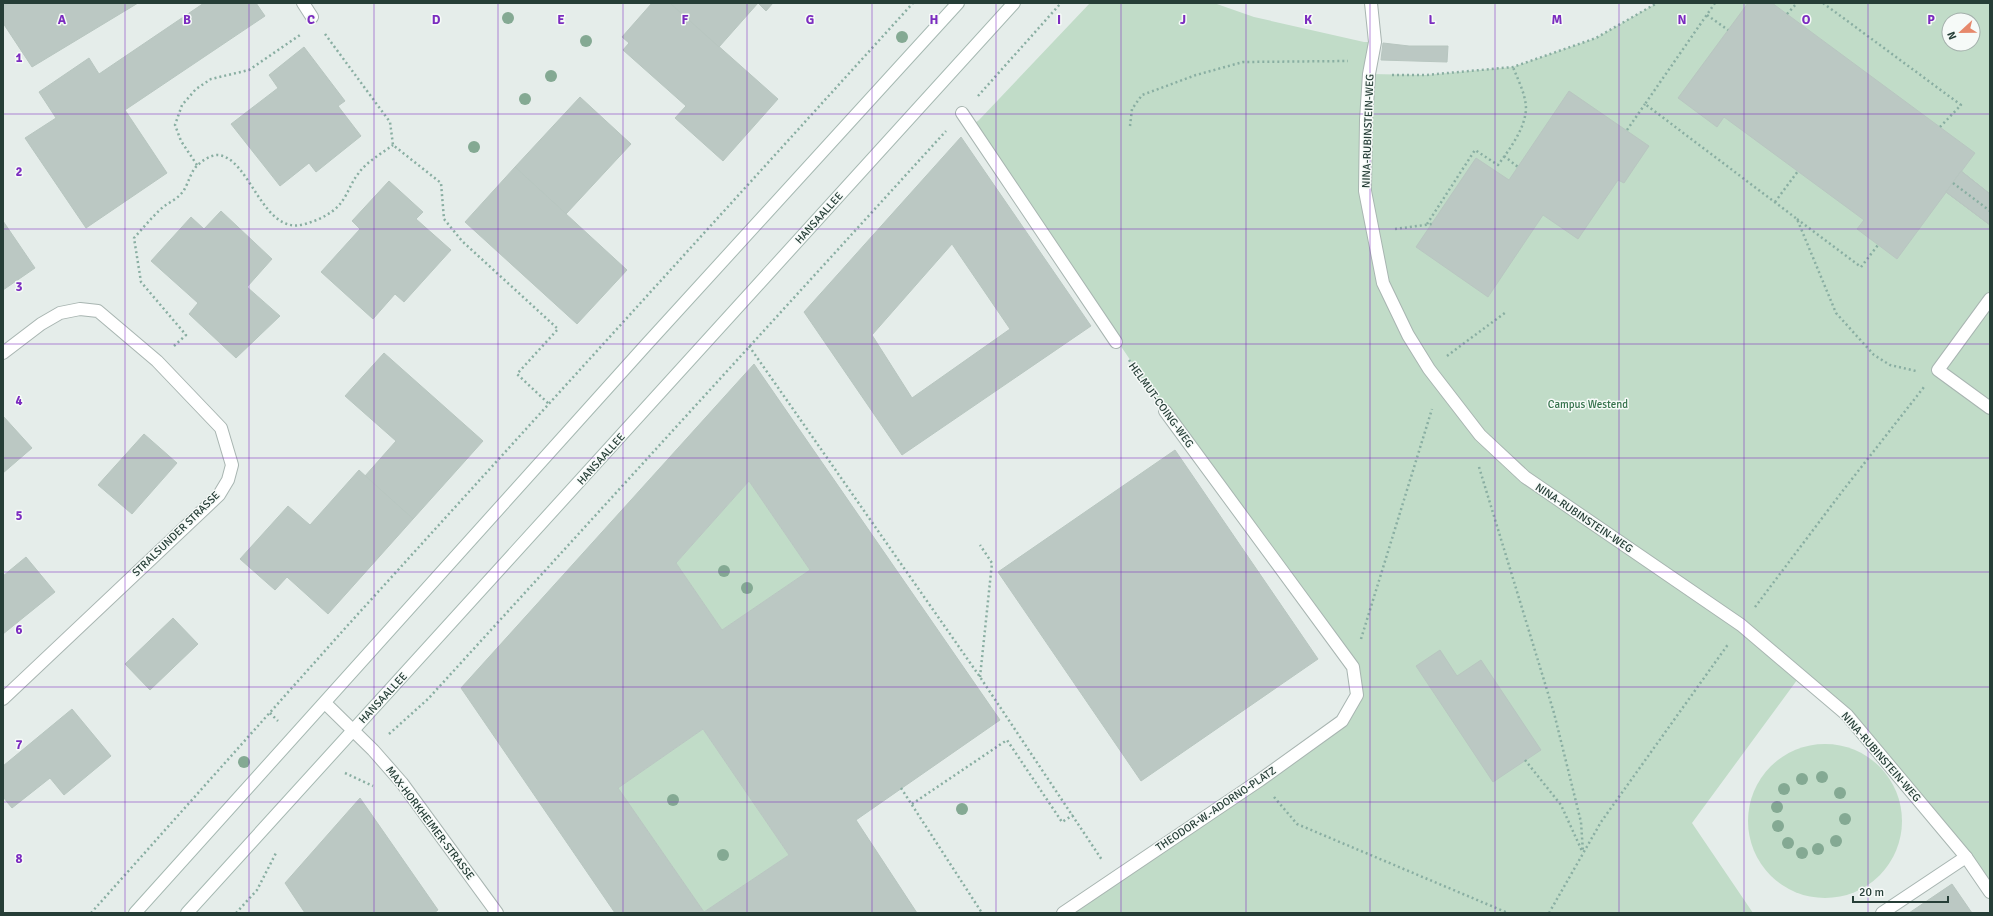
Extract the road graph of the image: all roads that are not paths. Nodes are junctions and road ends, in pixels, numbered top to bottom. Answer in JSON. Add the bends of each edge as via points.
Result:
{"nodes":[{"id":1,"x":303,"y":3,"type":"edge"},
{"id":2,"x":958,"y":3,"type":"edge"},
{"id":3,"x":1014,"y":3,"type":"edge"},
{"id":4,"x":1371,"y":3,"type":"edge"},
{"id":5,"x":314,"y":20,"type":"road end"},
{"id":6,"x":962,"y":113,"type":"road end"},
{"id":7,"x":1990,"y":299,"type":"edge"},
{"id":8,"x":1116,"y":342,"type":"road end"},
{"id":9,"x":3,"y":353,"type":"edge"},
{"id":10,"x":1990,"y":408,"type":"edge"},
{"id":11,"x":1165,"y":411,"type":"road end"},
{"id":12,"x":1357,"y":695,"type":"joint"},
{"id":13,"x":3,"y":699,"type":"edge"},
{"id":14,"x":325,"y":703,"type":"junction"},
{"id":15,"x":353,"y":730,"type":"junction"},
{"id":16,"x":1966,"y":857,"type":"junction"},
{"id":17,"x":1990,"y":892,"type":"edge"},
{"id":18,"x":135,"y":913,"type":"edge"},
{"id":19,"x":188,"y":913,"type":"edge"},
{"id":20,"x":497,"y":913,"type":"edge"},
{"id":21,"x":1063,"y":913,"type":"edge"},
{"id":22,"x":1882,"y":913,"type":"edge"}],
"edges":[{"from":1,"to":5,"type":"main road"},
{"from":2,"to":14,"type":"main road","via":[[646,345]]},
{"from":3,"to":15,"type":"main road","name":"HANSAALLEE"},
{"from":4,"to":16,"type":"main road","name":"NINA-RUBINSTEIN-WEG","via":[[1375,42],[1368,74],[1366,191],[1383,283],[1408,335],[1429,369],[1480,435],[1524,477],[1741,625],[1846,715]]},
{"from":6,"to":8,"type":"main road"},
{"from":7,"to":10,"type":"main road","via":[[1938,370]]},
{"from":9,"to":13,"type":"main road","name":"STRALSUNDER STRASSE","via":[[60,313],[80,309],[98,311],[157,361],[221,428],[232,465],[228,480],[219,495]]},
{"from":11,"to":12,"type":"main road","name":"HELMUT-COING-WEG","via":[[1353,667]]},
{"from":12,"to":21,"type":"main road","name":"THEODOR-W.-ADORNO-PLATZ","via":[[1342,721],[1260,780]]},
{"from":14,"to":15,"type":"main road","name":"MAX-HORKHEIMER-STRASSE"},
{"from":14,"to":18,"type":"main road"},
{"from":15,"to":19,"type":"main road","name":"HANSAALLEE"},
{"from":15,"to":20,"type":"main road","name":"MAX-HORKHEIMER-STRASSE","via":[[402,782]]},
{"from":16,"to":17,"type":"main road","name":"NINA-RUBINSTEIN-WEG"},
{"from":16,"to":22,"type":"main road"}]}
